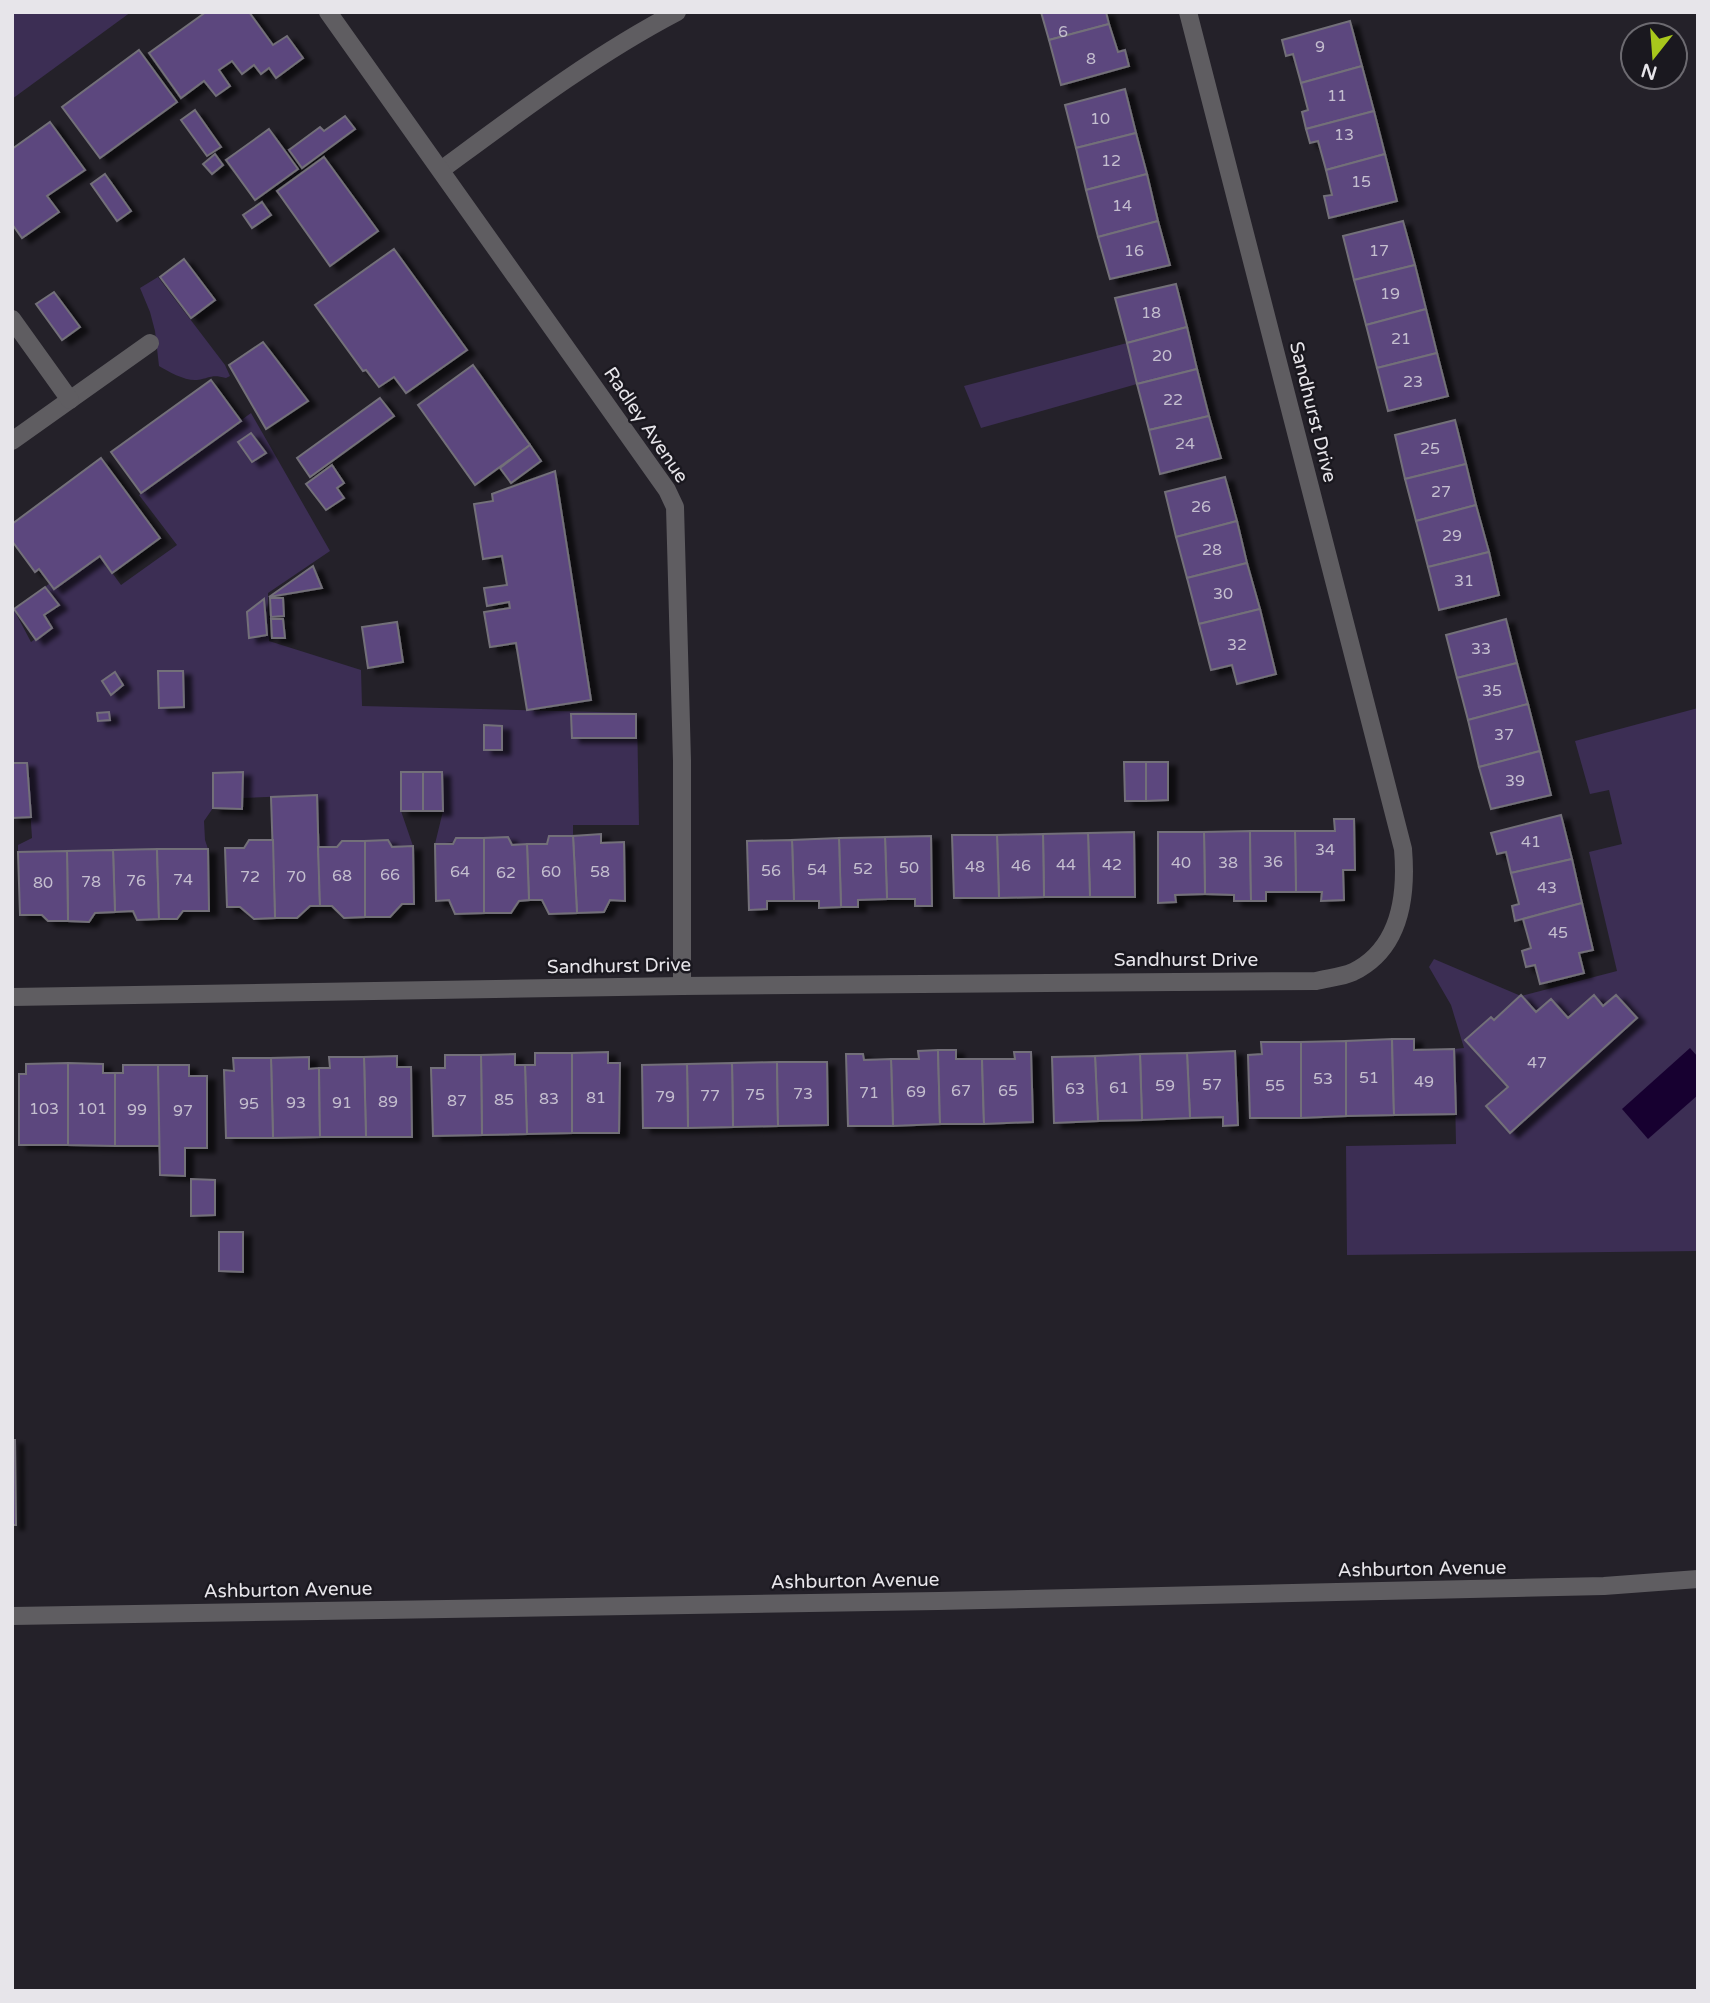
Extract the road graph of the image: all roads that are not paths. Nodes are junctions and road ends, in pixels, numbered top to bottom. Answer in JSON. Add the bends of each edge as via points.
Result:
{"nodes":[{"id":1,"x":328,"y":12,"type":"edge"},
{"id":2,"x":677,"y":12,"type":"edge"},
{"id":3,"x":1188,"y":12,"type":"edge"},
{"id":4,"x":441,"y":170,"type":"junction"},
{"id":5,"x":12,"y":319,"type":"edge"},
{"id":6,"x":150,"y":343,"type":"dead end"},
{"id":7,"x":69,"y":400,"type":"junction"},
{"id":8,"x":12,"y":441,"type":"edge"},
{"id":9,"x":682,"y":986,"type":"junction"},
{"id":10,"x":12,"y":997,"type":"edge"},
{"id":11,"x":1698,"y":1579,"type":"edge"},
{"id":12,"x":12,"y":1616,"type":"edge"}],
"edges":[{"from":1,"to":4,"type":"street","name":"Radley Avenue"},
{"from":2,"to":4,"type":"street","via":[[631,36],[547,92]]},
{"from":3,"to":9,"type":"street","name":"Sandhurst Drive","via":[[1403,849],[1406,879],[1394,930],[1379,955],[1352,972],[1316,981]]},
{"from":4,"to":9,"type":"street","name":"Radley Avenue","via":[[675,507]]},
{"from":5,"to":7,"type":"street"},
{"from":6,"to":7,"type":"street"},
{"from":7,"to":8,"type":"street"},
{"from":9,"to":10,"type":"street","name":"Sandhurst Drive"},
{"from":11,"to":12,"type":"street","name":"Ashburton Avenue","via":[[1604,1586],[938,1601]]}]}
